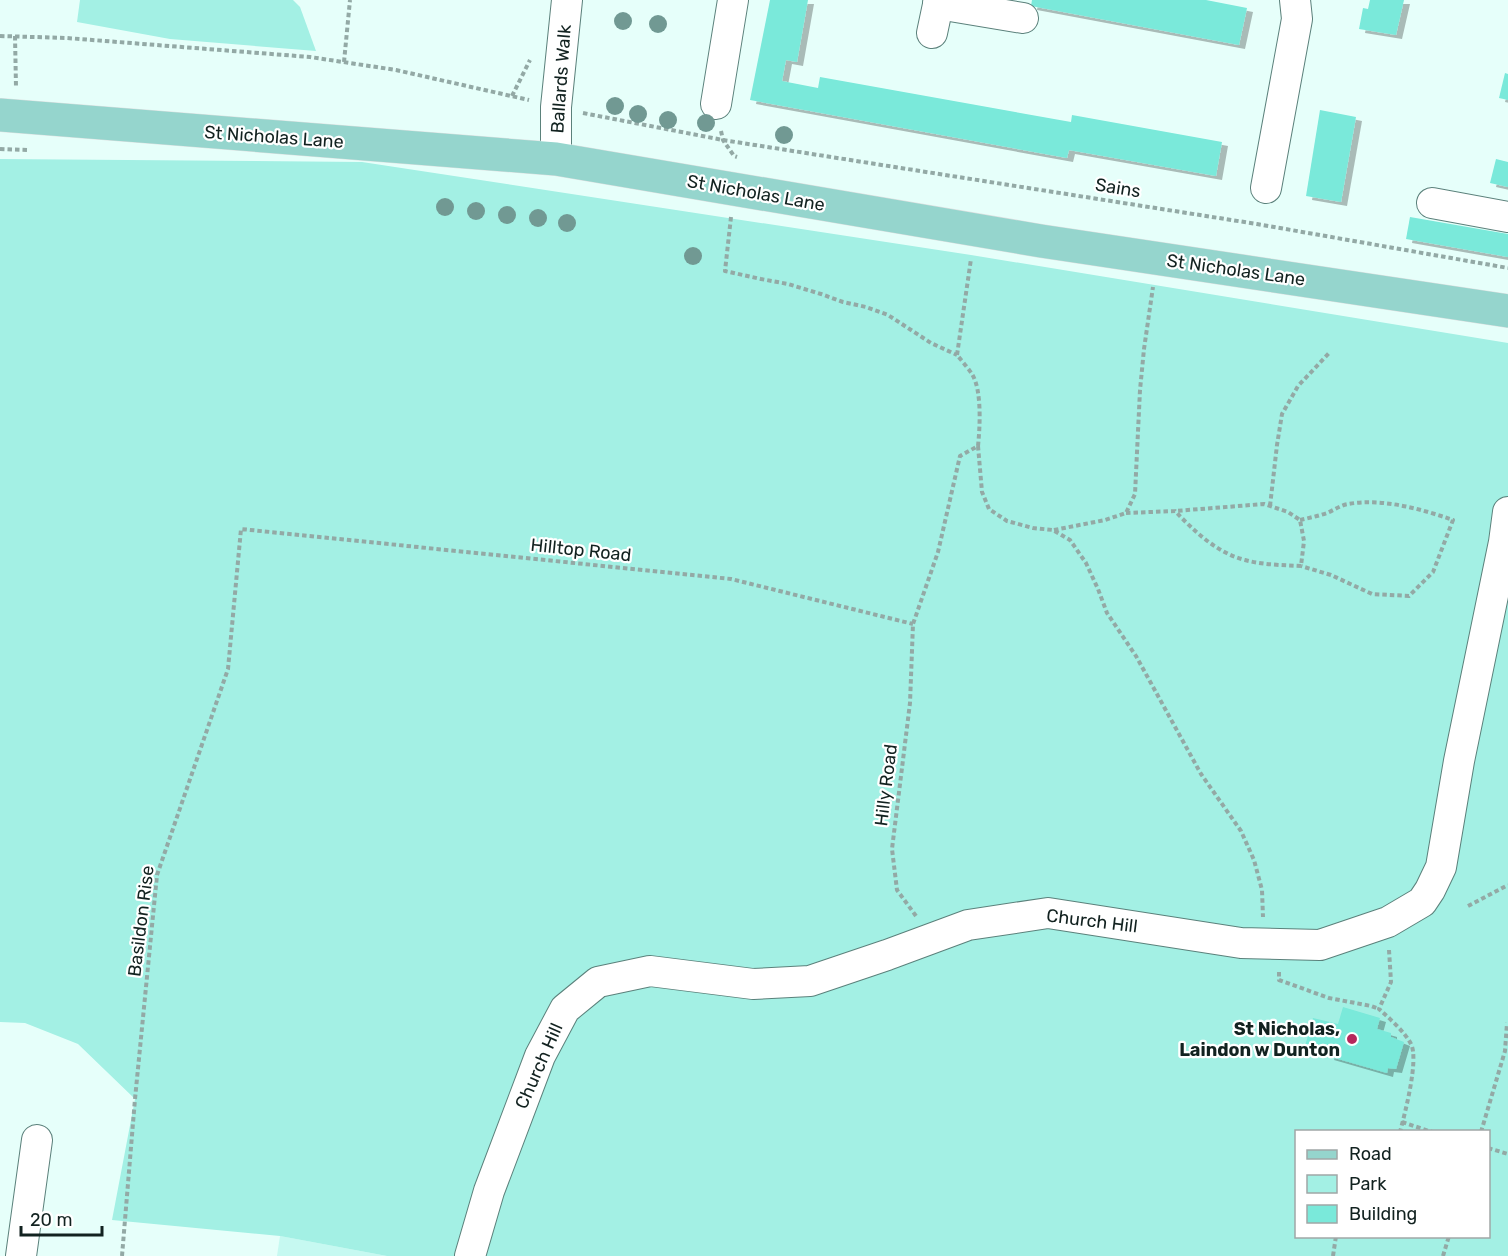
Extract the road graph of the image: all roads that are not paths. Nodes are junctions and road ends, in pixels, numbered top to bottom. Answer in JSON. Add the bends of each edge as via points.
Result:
{"nodes":[{"id":1,"x":567,"y":0,"type":"edge"},
{"id":2,"x":733,"y":0,"type":"edge"},
{"id":3,"x":1295,"y":0,"type":"edge"},
{"id":4,"x":938,"y":2,"type":"edge"},
{"id":5,"x":1023,"y":18,"type":"dead end"},
{"id":6,"x":932,"y":33,"type":"dead end"},
{"id":7,"x":716,"y":104,"type":"dead end"},
{"id":8,"x":0,"y":115,"type":"edge"},
{"id":9,"x":556,"y":159,"type":"junction"},
{"id":10,"x":1266,"y":188,"type":"dead end"},
{"id":11,"x":1432,"y":203,"type":"dead end"},
{"id":12,"x":1508,"y":217,"type":"edge"},
{"id":13,"x":1508,"y":311,"type":"edge"},
{"id":14,"x":1508,"y":512,"type":"edge"},
{"id":15,"x":37,"y":1140,"type":"dead end"},
{"id":16,"x":21,"y":1256,"type":"edge"},
{"id":17,"x":470,"y":1256,"type":"edge"}],
"edges":[{"from":1,"to":9,"type":"street","name":"Ballards Walk","via":[[556,107]]},
{"from":2,"to":7,"type":"street"},
{"from":3,"to":10,"type":"street","via":[[1298,19]]},
{"from":4,"to":5,"type":"street"},
{"from":4,"to":6,"type":"street"},
{"from":8,"to":9,"type":"main road","name":"St Nicholas Lane"},
{"from":9,"to":13,"type":"main road","name":"St Nicholas Lane","via":[[1041,242]]},
{"from":11,"to":12,"type":"street"},
{"from":14,"to":17,"type":"street","name":"Church Hill","via":[[1441,867],[1422,902],[1388,922],[1320,945],[1241,943],[1048,913],[968,925],[810,981],[753,984],[650,971],[598,982],[565,1009],[540,1056],[489,1191]]},
{"from":15,"to":16,"type":"street"}]}
